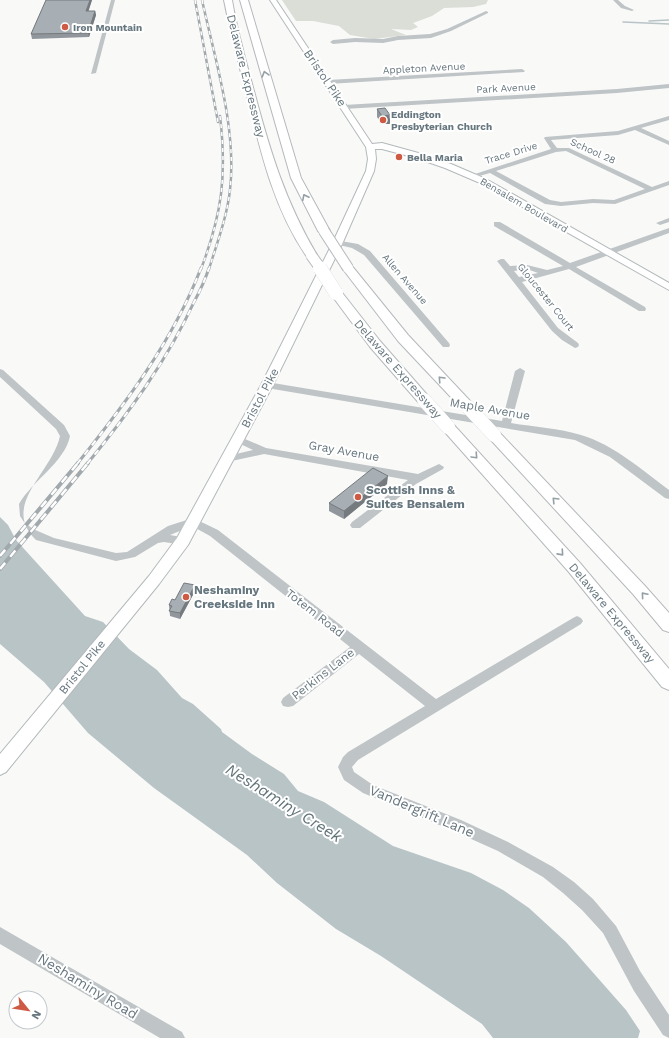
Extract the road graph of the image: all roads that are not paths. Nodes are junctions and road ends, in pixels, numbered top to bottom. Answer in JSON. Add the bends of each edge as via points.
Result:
{"nodes":[{"id":1,"x":113,"y":0,"type":"edge"},
{"id":2,"x":228,"y":0,"type":"edge"},
{"id":3,"x":244,"y":0,"type":"edge"},
{"id":4,"x":273,"y":0,"type":"edge"},
{"id":5,"x":614,"y":0,"type":"edge"},
{"id":6,"x":632,"y":10,"type":"dead end"},
{"id":7,"x":486,"y":12,"type":"dead end"},
{"id":8,"x":333,"y":42,"type":"dead end"},
{"id":9,"x":522,"y":71,"type":"dead end"},
{"id":10,"x":93,"y":73,"type":"dead end"},
{"id":11,"x":328,"y":82,"type":"junction"},
{"id":12,"x":668,"y":87,"type":"edge"},
{"id":13,"x":344,"y":107,"type":"junction"},
{"id":14,"x":669,"y":118,"type":"edge"},
{"id":15,"x":635,"y":128,"type":"junction"},
{"id":16,"x":669,"y":143,"type":"edge"},
{"id":17,"x":370,"y":147,"type":"junction"},
{"id":18,"x":555,"y":150,"type":"junction"},
{"id":19,"x":490,"y":170,"type":"junction"},
{"id":20,"x":472,"y":176,"type":"junction"},
{"id":21,"x":669,"y":183,"type":"edge"},
{"id":22,"x":651,"y":189,"type":"junction"},
{"id":23,"x":669,"y":220,"type":"edge"},
{"id":24,"x":660,"y":223,"type":"dead end"},
{"id":25,"x":497,"y":224,"type":"dead end"},
{"id":26,"x":669,"y":230,"type":"edge"},
{"id":27,"x":338,"y":242,"type":"junction"},
{"id":28,"x":608,"y":253,"type":"junction"},
{"id":29,"x":501,"y":261,"type":"dead end"},
{"id":30,"x":570,"y":266,"type":"junction"},
{"id":31,"x":509,"y":269,"type":"junction"},
{"id":32,"x":548,"y":273,"type":"junction"},
{"id":33,"x":518,"y":280,"type":"junction"},
{"id":34,"x":669,"y":287,"type":"edge"},
{"id":35,"x":642,"y":309,"type":"dead end"},
{"id":36,"x":446,"y":345,"type":"dead end"},
{"id":37,"x":575,"y":345,"type":"dead end"},
{"id":38,"x":520,"y":371,"type":"dead end"},
{"id":39,"x":0,"y":372,"type":"edge"},
{"id":40,"x":267,"y":385,"type":"junction"},
{"id":41,"x":500,"y":430,"type":"junction"},
{"id":42,"x":238,"y":439,"type":"junction"},
{"id":43,"x":264,"y":451,"type":"junction"},
{"id":44,"x":227,"y":459,"type":"junction"},
{"id":45,"x":439,"y":467,"type":"dead end"},
{"id":46,"x":419,"y":478,"type":"junction"},
{"id":47,"x":669,"y":495,"type":"edge"},
{"id":48,"x":193,"y":522,"type":"junction"},
{"id":49,"x":356,"y":525,"type":"dead end"},
{"id":50,"x":155,"y":540,"type":"junction"},
{"id":51,"x":182,"y":541,"type":"junction"},
{"id":52,"x":577,"y":621,"type":"dead end"},
{"id":53,"x":669,"y":625,"type":"edge"},
{"id":54,"x":359,"y":647,"type":"junction"},
{"id":55,"x":669,"y":682,"type":"edge"},
{"id":56,"x":288,"y":702,"type":"dead end"},
{"id":57,"x":435,"y":706,"type":"junction"},
{"id":58,"x":0,"y":767,"type":"edge"},
{"id":59,"x":0,"y":935,"type":"edge"},
{"id":60,"x":669,"y":1029,"type":"edge"},
{"id":61,"x":176,"y":1038,"type":"edge"}],
"edges":[{"from":1,"to":10,"type":"street"},
{"from":2,"to":55,"type":"highway","name":"Delaware Expressway","one_way":true,"bridge":true,"via":[[238,50],[271,174],[293,224],[311,256],[375,344],[574,567]]},
{"from":41,"to":3,"type":"highway","name":"Delaware Expressway","one_way":true,"bridge":true,"via":[[468,407],[403,338],[348,268],[324,231],[296,178]]},
{"from":4,"to":11,"type":"main road","name":"Bristol Pike"},
{"from":5,"to":6,"type":"street"},
{"from":7,"to":8,"type":"street","via":[[434,35],[383,41]]},
{"from":9,"to":11,"type":"street","name":"Appleton Avenue"},
{"from":11,"to":13,"type":"main road","name":"Bristol Pike"},
{"from":12,"to":13,"type":"street","name":"Park Avenue"},
{"from":13,"to":17,"type":"main road","name":"Bristol Pike"},
{"from":14,"to":15,"type":"street","name":"School 28"},
{"from":15,"to":16,"type":"street"},
{"from":15,"to":18,"type":"street","name":"School 28","via":[[618,133],[547,138]]},
{"from":17,"to":20,"type":"main road","name":"Bensalem Boulevard","via":[[382,146],[410,153]]},
{"from":17,"to":27,"type":"main road","name":"Bristol Pike","via":[[370,168]]},
{"from":18,"to":19,"type":"street","name":"Trace Drive"},
{"from":18,"to":22,"type":"street","name":"School 28","via":[[567,149]]},
{"from":19,"to":20,"type":"street","name":"Trace Drive"},
{"from":19,"to":22,"type":"street","via":[[548,202],[561,204],[615,202]]},
{"from":20,"to":28,"type":"main road","name":"Bensalem Boulevard","via":[[498,188]]},
{"from":21,"to":22,"type":"street"},
{"from":23,"to":24,"type":"street"},
{"from":25,"to":30,"type":"street"},
{"from":26,"to":28,"type":"street"},
{"from":27,"to":36,"type":"street","name":"Allen Avenue","via":[[356,246],[367,253]]},
{"from":27,"to":40,"type":"main road","name":"Bristol Pike"},
{"from":28,"to":30,"type":"street"},
{"from":28,"to":34,"type":"main road","name":"Bensalem Boulevard"},
{"from":29,"to":31,"type":"street","name":"Gloucester Court"},
{"from":30,"to":32,"type":"street"},
{"from":30,"to":35,"type":"street"},
{"from":31,"to":32,"type":"street","via":[[527,267]]},
{"from":31,"to":33,"type":"street","name":"Gloucester Court"},
{"from":32,"to":33,"type":"street"},
{"from":33,"to":37,"type":"street","name":"Gloucester Court","via":[[556,330]]},
{"from":38,"to":41,"type":"street"},
{"from":39,"to":50,"type":"street","via":[[60,427],[65,436],[59,450],[14,504],[14,514],[22,527],[42,539],[116,556],[131,554]]},
{"from":40,"to":41,"type":"street","name":"Maple Avenue"},
{"from":40,"to":42,"type":"main road","name":"Bristol Pike"},
{"from":41,"to":47,"type":"street","name":"Maple Avenue","via":[[563,434],[588,441],[608,451]]},
{"from":53,"to":41,"type":"highway","name":"Delaware Expressway","one_way":true},
{"from":42,"to":43,"type":"street","name":"Gray Avenue"},
{"from":42,"to":44,"type":"main road","name":"Bristol Pike"},
{"from":43,"to":44,"type":"street","name":"Gray Avenue"},
{"from":43,"to":46,"type":"street","name":"Gray Avenue"},
{"from":44,"to":48,"type":"main road","name":"Bristol Pike"},
{"from":45,"to":46,"type":"street"},
{"from":46,"to":49,"type":"street"},
{"from":48,"to":50,"type":"street","via":[[169,530]]},
{"from":48,"to":51,"type":"main road","name":"Bristol Pike"},
{"from":48,"to":54,"type":"street","name":"Totem Road","via":[[214,534]]},
{"from":50,"to":51,"type":"street","via":[[164,538]]},
{"from":51,"to":58,"type":"main road","name":"Bristol Pike","via":[[165,566]]},
{"from":52,"to":57,"type":"street","name":"Vandergrift Lane"},
{"from":54,"to":56,"type":"street","name":"Perkins Lane"},
{"from":54,"to":57,"type":"street","name":"Totem Road"},
{"from":57,"to":60,"type":"street","name":"Vandergrift Lane","via":[[353,756],[345,768],[349,776],[382,796],[492,841],[527,859],[565,884],[614,935],[654,1010]]},
{"from":59,"to":61,"type":"street","name":"Neshaminy Road"}]}
